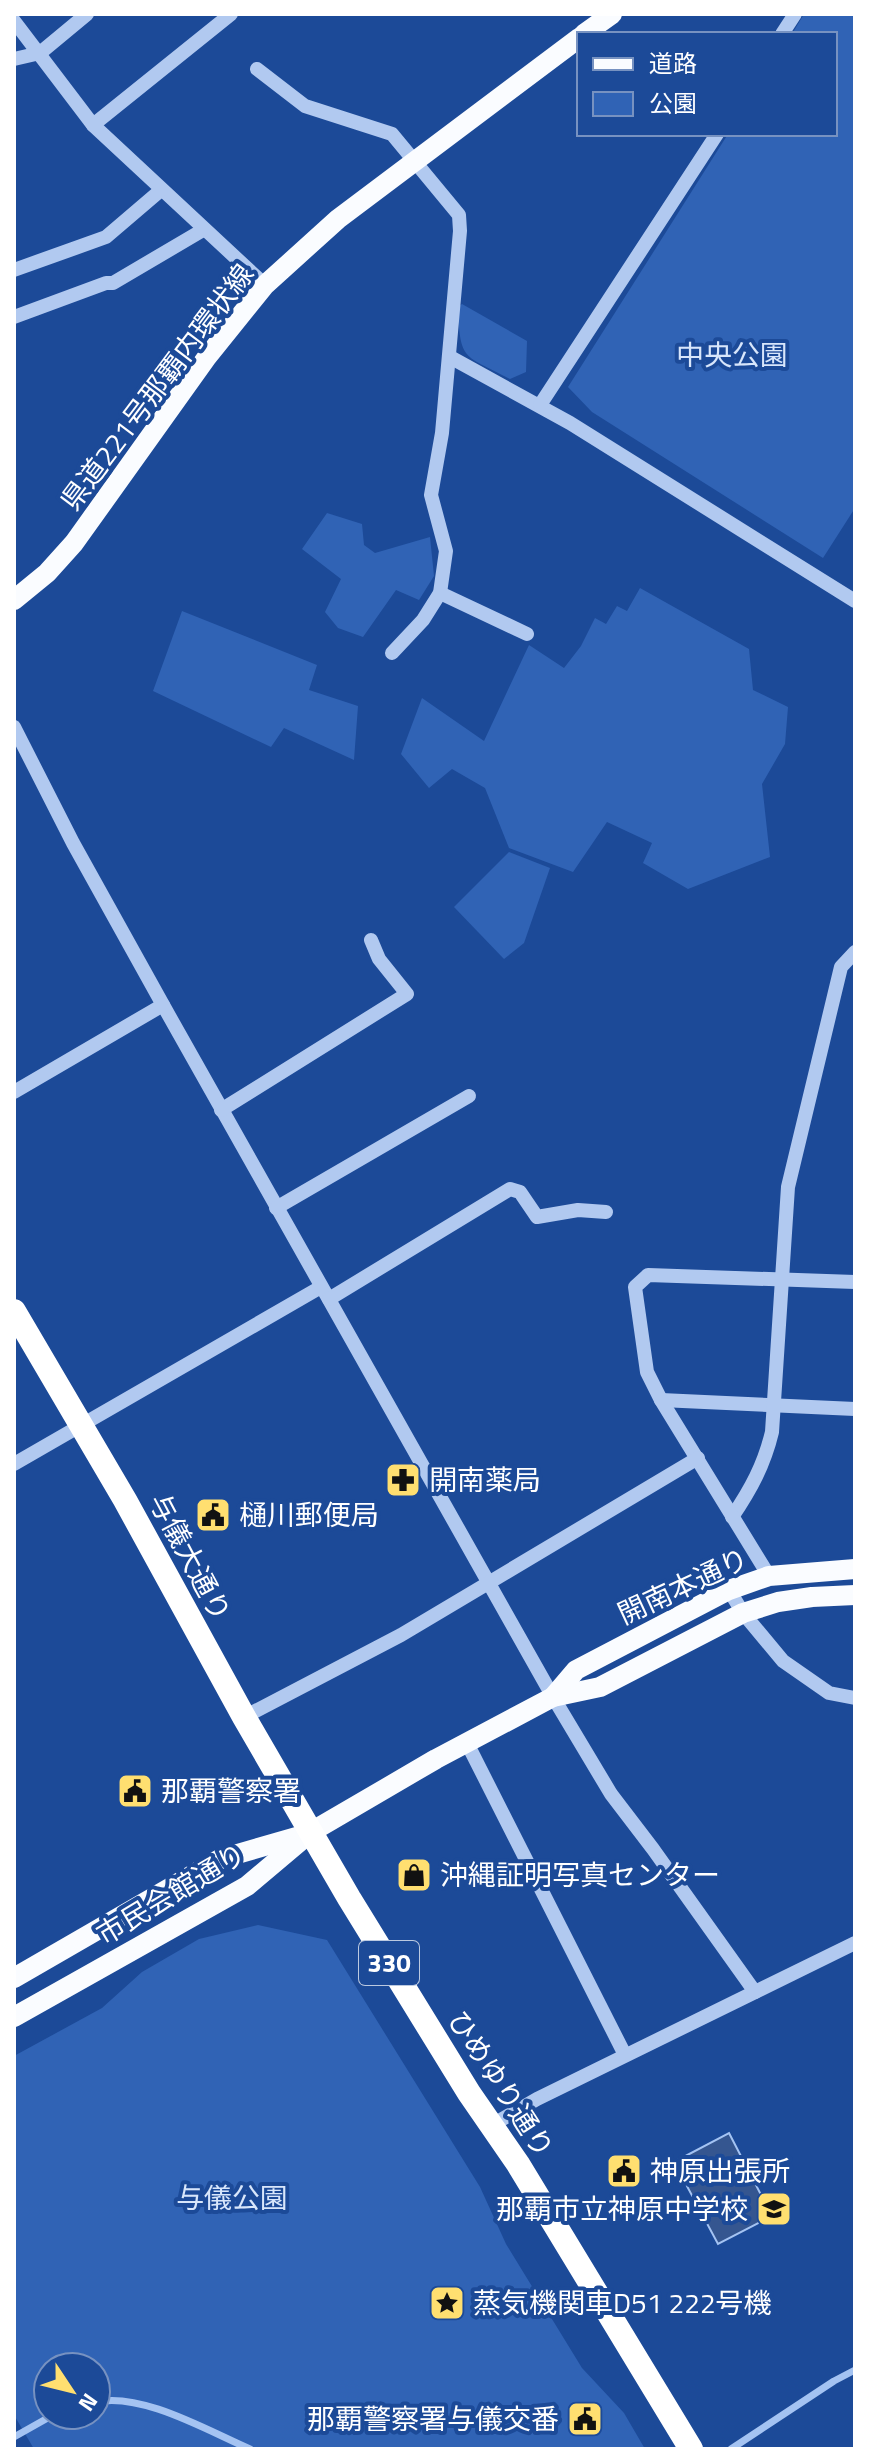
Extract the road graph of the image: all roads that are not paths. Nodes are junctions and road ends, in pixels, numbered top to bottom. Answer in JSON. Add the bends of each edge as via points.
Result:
{"nodes":[{"id":1,"x":87,"y":14,"type":"edge"},
{"id":2,"x":231,"y":14,"type":"edge"},
{"id":3,"x":795,"y":14,"type":"edge"},
{"id":4,"x":14,"y":21,"type":"edge"},
{"id":5,"x":783,"y":32,"type":"edge"},
{"id":6,"x":577,"y":39,"type":"edge"},
{"id":7,"x":40,"y":53,"type":"junction"},
{"id":8,"x":14,"y":59,"type":"edge"},
{"id":9,"x":257,"y":69,"type":"dead end"},
{"id":10,"x":93,"y":125,"type":"junction"},
{"id":11,"x":716,"y":136,"type":"edge"},
{"id":12,"x":414,"y":160,"type":"junction"},
{"id":13,"x":161,"y":190,"type":"junction"},
{"id":14,"x":203,"y":230,"type":"junction"},
{"id":15,"x":14,"y":270,"type":"edge"},
{"id":16,"x":265,"y":285,"type":"junction"},
{"id":17,"x":14,"y":317,"type":"edge"},
{"id":18,"x":450,"y":357,"type":"junction"},
{"id":19,"x":540,"y":405,"type":"junction"},
{"id":20,"x":440,"y":593,"type":"junction"},
{"id":21,"x":14,"y":600,"type":"edge"},
{"id":22,"x":855,"y":601,"type":"edge"},
{"id":23,"x":527,"y":634,"type":"dead end"},
{"id":24,"x":392,"y":653,"type":"dead end"},
{"id":25,"x":15,"y":732,"type":"edge"},
{"id":26,"x":371,"y":940,"type":"dead end"},
{"id":27,"x":855,"y":952,"type":"edge"},
{"id":28,"x":163,"y":1005,"type":"junction"},
{"id":29,"x":14,"y":1092,"type":"edge"},
{"id":30,"x":469,"y":1096,"type":"dead end"},
{"id":31,"x":221,"y":1110,"type":"junction"},
{"id":32,"x":276,"y":1208,"type":"junction"},
{"id":33,"x":606,"y":1212,"type":"dead end"},
{"id":34,"x":782,"y":1279,"type":"junction"},
{"id":35,"x":855,"y":1282,"type":"edge"},
{"id":36,"x":325,"y":1293,"type":"junction"},
{"id":37,"x":14,"y":1311,"type":"edge"},
{"id":38,"x":661,"y":1400,"type":"junction"},
{"id":39,"x":776,"y":1406,"type":"junction"},
{"id":40,"x":855,"y":1409,"type":"edge"},
{"id":41,"x":82,"y":1425,"type":"junction"},
{"id":42,"x":698,"y":1458,"type":"junction"},
{"id":43,"x":14,"y":1464,"type":"edge"},
{"id":44,"x":732,"y":1517,"type":"junction"},
{"id":45,"x":855,"y":1569,"type":"edge"},
{"id":46,"x":769,"y":1576,"type":"junction"},
{"id":47,"x":487,"y":1583,"type":"junction"},
{"id":48,"x":729,"y":1590,"type":"junction"},
{"id":49,"x":855,"y":1595,"type":"edge"},
{"id":50,"x":743,"y":1613,"type":"junction"},
{"id":51,"x":553,"y":1697,"type":"junction"},
{"id":52,"x":855,"y":1698,"type":"edge"},
{"id":53,"x":244,"y":1717,"type":"junction"},
{"id":54,"x":467,"y":1743,"type":"junction"},
{"id":55,"x":311,"y":1832,"type":"junction"},
{"id":56,"x":855,"y":1943,"type":"edge"},
{"id":57,"x":14,"y":1978,"type":"edge"},
{"id":58,"x":755,"y":1992,"type":"junction"},
{"id":59,"x":14,"y":2017,"type":"edge"},
{"id":60,"x":625,"y":2055,"type":"junction"},
{"id":61,"x":492,"y":2125,"type":"junction"},
{"id":62,"x":691,"y":2449,"type":"edge"}],
"edges":[{"from":1,"to":7,"type":"street"},
{"from":2,"to":10,"type":"street"},
{"from":3,"to":5,"type":"street"},
{"from":4,"to":7,"type":"street"},
{"from":6,"to":12,"type":"main road","name":"県道221号那覇内環状線"},
{"from":7,"to":8,"type":"street"},
{"from":7,"to":10,"type":"street"},
{"from":9,"to":12,"type":"street","via":[[305,106],[392,134]]},
{"from":10,"to":13,"type":"street"},
{"from":11,"to":19,"type":"street"},
{"from":12,"to":16,"type":"main road","name":"県道221号那覇内環状線"},
{"from":12,"to":18,"type":"street","via":[[459,215]]},
{"from":13,"to":14,"type":"street"},
{"from":13,"to":15,"type":"street","via":[[106,237]]},
{"from":14,"to":16,"type":"street"},
{"from":14,"to":17,"type":"street","via":[[113,283]]},
{"from":16,"to":21,"type":"main road","name":"県道221号那覇内環状線","via":[[74,543]]},
{"from":18,"to":19,"type":"street"},
{"from":18,"to":20,"type":"street","via":[[431,495],[446,551]]},
{"from":19,"to":22,"type":"street"},
{"from":20,"to":23,"type":"street"},
{"from":20,"to":24,"type":"street"},
{"from":25,"to":28,"type":"street"},
{"from":26,"to":31,"type":"street","via":[[407,994]]},
{"from":27,"to":34,"type":"street","via":[[841,967],[788,1187]]},
{"from":28,"to":29,"type":"street"},
{"from":28,"to":31,"type":"street"},
{"from":30,"to":32,"type":"street"},
{"from":31,"to":32,"type":"street"},
{"from":32,"to":36,"type":"street"},
{"from":33,"to":36,"type":"street","via":[[578,1210],[537,1217],[520,1192],[510,1189]]},
{"from":34,"to":35,"type":"street"},
{"from":34,"to":38,"type":"street","via":[[648,1275],[635,1287],[647,1372]]},
{"from":34,"to":39,"type":"street"},
{"from":36,"to":41,"type":"street"},
{"from":36,"to":47,"type":"street"},
{"from":37,"to":41,"type":"highway","name":"与儀大通り","number":"330"},
{"from":38,"to":39,"type":"street"},
{"from":38,"to":42,"type":"street"},
{"from":39,"to":40,"type":"street"},
{"from":39,"to":44,"type":"street","via":[[766,1459]]},
{"from":41,"to":43,"type":"street"},
{"from":41,"to":53,"type":"highway","name":"与儀大通り","number":"330"},
{"from":42,"to":44,"type":"street"},
{"from":42,"to":47,"type":"street"},
{"from":44,"to":46,"type":"street"},
{"from":45,"to":46,"type":"main road","name":"開南本通り"},
{"from":46,"to":48,"type":"main road","name":"開南本通り"},
{"from":47,"to":51,"type":"street"},
{"from":47,"to":53,"type":"street","via":[[401,1635]]},
{"from":48,"to":50,"type":"street"},
{"from":48,"to":51,"type":"main road","name":"開南本通り","via":[[576,1670]]},
{"from":49,"to":50,"type":"main road","name":"開南本通り","via":[[790,1600]]},
{"from":50,"to":51,"type":"main road","name":"開南本通り","via":[[600,1687]]},
{"from":50,"to":52,"type":"street","via":[[783,1661],[829,1693]]},
{"from":51,"to":54,"type":"main road","name":"開南本通り"},
{"from":51,"to":58,"type":"street","via":[[611,1794]]},
{"from":53,"to":55,"type":"highway","name":"与儀大通り","number":"330"},
{"from":54,"to":55,"type":"main road","name":"開南本通り"},
{"from":54,"to":60,"type":"street"},
{"from":55,"to":57,"type":"main road","name":"市民会館通り","via":[[220,1859]]},
{"from":55,"to":59,"type":"main road","name":"市民会館通り","via":[[247,1886]]},
{"from":55,"to":61,"type":"highway","name":"ひめゆり通り","number":"330"},
{"from":56,"to":58,"type":"street"},
{"from":58,"to":60,"type":"street"},
{"from":60,"to":61,"type":"street"},
{"from":61,"to":62,"type":"highway","name":"ひめゆり通り","number":"330"}]}
